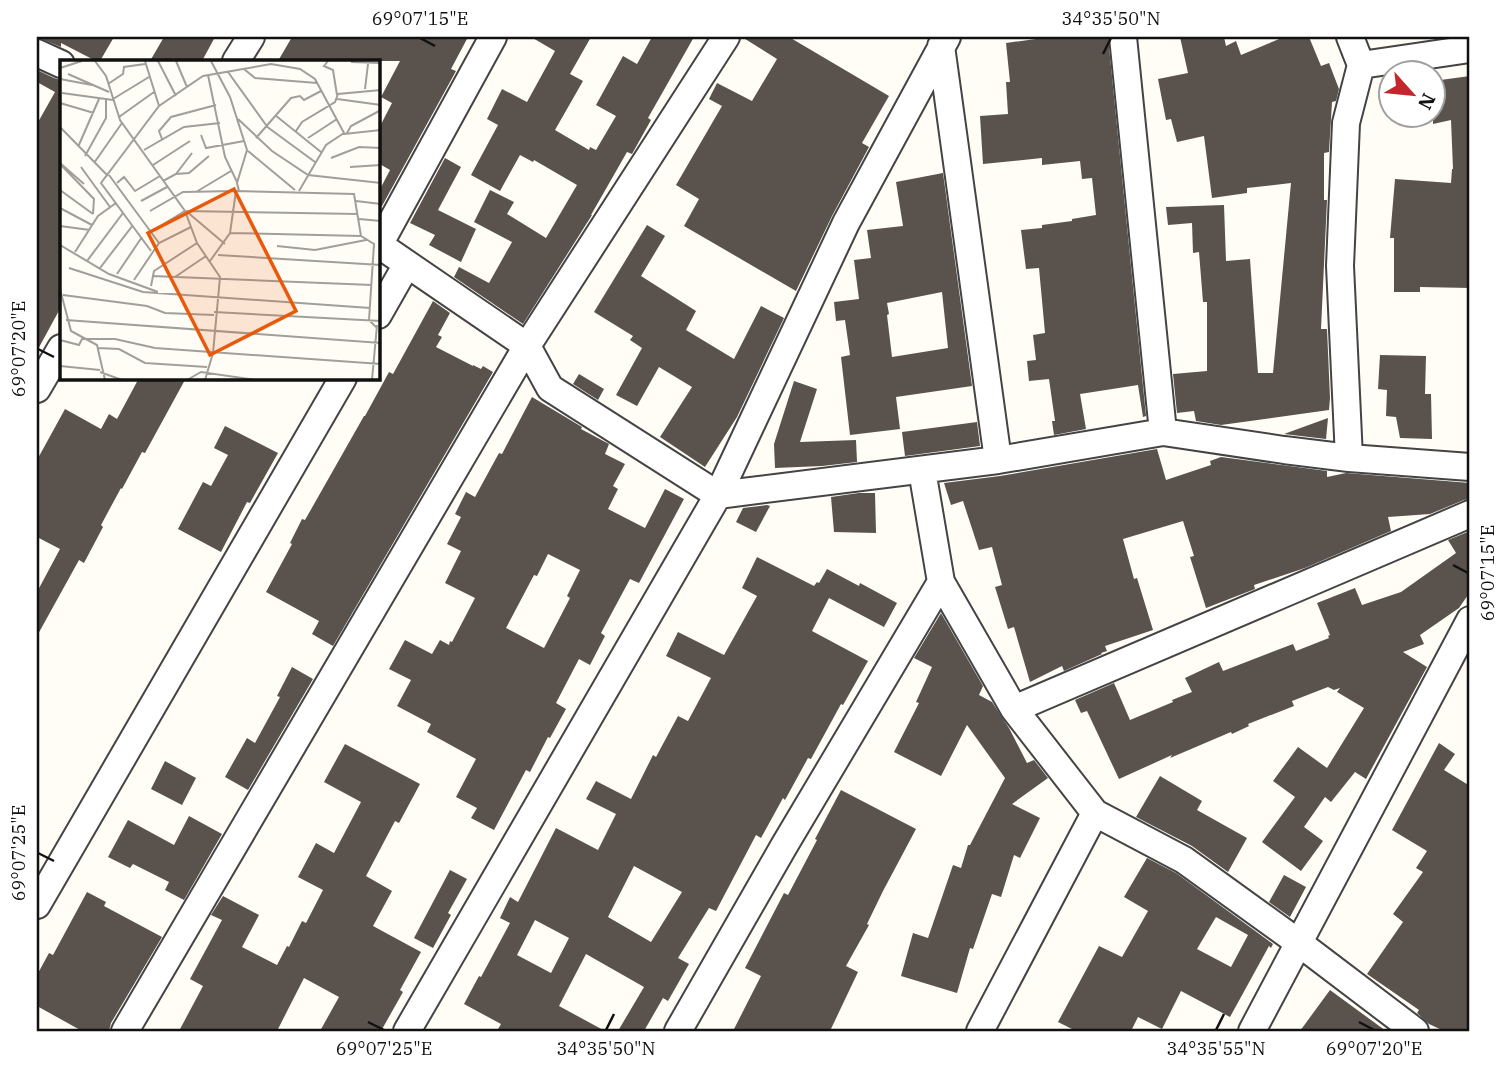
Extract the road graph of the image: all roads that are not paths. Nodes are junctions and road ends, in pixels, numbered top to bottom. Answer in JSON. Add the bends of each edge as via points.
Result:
{"nodes":[{"id":1,"x":251,"y":37,"type":"edge"},
{"id":2,"x":493,"y":37,"type":"edge"},
{"id":3,"x":726,"y":37,"type":"edge"},
{"id":4,"x":1123,"y":37,"type":"edge"},
{"id":5,"x":1350,"y":37,"type":"edge"},
{"id":6,"x":944,"y":41,"type":"edge"},
{"id":7,"x":1470,"y":49,"type":"edge"},
{"id":8,"x":37,"y":53,"type":"edge"},
{"id":9,"x":237,"y":60,"type":"edge"},
{"id":10,"x":60,"y":64,"type":"edge"},
{"id":11,"x":1361,"y":65,"type":"junction"},
{"id":12,"x":380,"y":242,"type":"edge"},
{"id":13,"x":380,"y":245,"type":"edge"},
{"id":14,"x":407,"y":264,"type":"junction"},
{"id":15,"x":380,"y":311,"type":"edge"},
{"id":16,"x":527,"y":346,"type":"junction"},
{"id":17,"x":60,"y":350,"type":"edge"},
{"id":18,"x":342,"y":380,"type":"edge"},
{"id":19,"x":37,"y":389,"type":"edge"},
{"id":20,"x":1163,"y":432,"type":"junction"},
{"id":21,"x":1349,"y":458,"type":"junction"},
{"id":22,"x":998,"y":460,"type":"junction"},
{"id":23,"x":1470,"y":467,"type":"edge"},
{"id":24,"x":922,"y":470,"type":"junction"},
{"id":25,"x":718,"y":495,"type":"junction"},
{"id":26,"x":1470,"y":514,"type":"edge"},
{"id":27,"x":941,"y":582,"type":"junction"},
{"id":28,"x":1470,"y":620,"type":"edge"},
{"id":29,"x":1014,"y":709,"type":"junction"},
{"id":30,"x":1095,"y":813,"type":"junction"},
{"id":31,"x":37,"y":905,"type":"edge"},
{"id":32,"x":1299,"y":943,"type":"junction"},
{"id":33,"x":125,"y":1031,"type":"edge"},
{"id":34,"x":407,"y":1031,"type":"edge"},
{"id":35,"x":678,"y":1031,"type":"edge"},
{"id":36,"x":980,"y":1031,"type":"edge"},
{"id":37,"x":1252,"y":1031,"type":"edge"},
{"id":38,"x":1415,"y":1031,"type":"edge"}],
"edges":[{"from":1,"to":9,"type":"street"},
{"from":2,"to":12,"type":"street"},
{"from":3,"to":16,"type":"street"},
{"from":4,"to":20,"type":"street"},
{"from":5,"to":11,"type":"street"},
{"from":6,"to":22,"type":"street"},
{"from":6,"to":25,"type":"street","via":[[846,223]]},
{"from":7,"to":11,"type":"street"},
{"from":8,"to":10,"type":"street"},
{"from":11,"to":21,"type":"street","via":[[1346,123],[1340,265]]},
{"from":13,"to":14,"type":"street"},
{"from":14,"to":15,"type":"street"},
{"from":14,"to":16,"type":"street"},
{"from":16,"to":25,"type":"street","via":[[550,388]]},
{"from":16,"to":33,"type":"street"},
{"from":17,"to":19,"type":"street"},
{"from":18,"to":31,"type":"street"},
{"from":20,"to":21,"type":"street"},
{"from":20,"to":22,"type":"street"},
{"from":21,"to":23,"type":"street"},
{"from":22,"to":24,"type":"street"},
{"from":24,"to":25,"type":"street"},
{"from":24,"to":27,"type":"street"},
{"from":25,"to":34,"type":"street"},
{"from":26,"to":29,"type":"street"},
{"from":27,"to":29,"type":"street"},
{"from":27,"to":35,"type":"street"},
{"from":28,"to":32,"type":"street"},
{"from":29,"to":30,"type":"street"},
{"from":30,"to":32,"type":"street","via":[[1184,860]]},
{"from":30,"to":36,"type":"street"},
{"from":32,"to":37,"type":"street"},
{"from":32,"to":38,"type":"street"}]}
